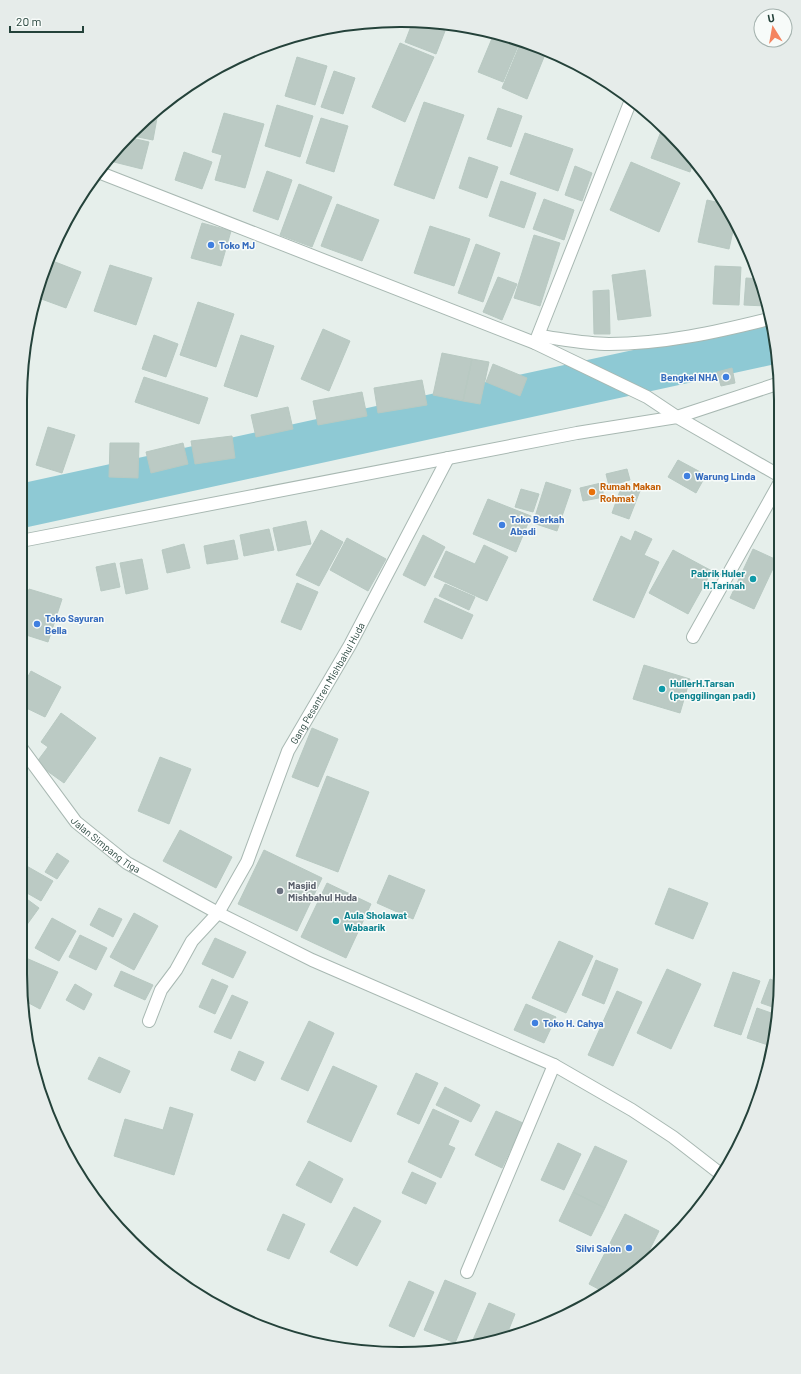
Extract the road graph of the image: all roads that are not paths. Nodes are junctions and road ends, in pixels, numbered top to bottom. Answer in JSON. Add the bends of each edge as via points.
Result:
{"nodes":[{"id":1,"x":630,"y":106,"type":"edge"},
{"id":2,"x":103,"y":174,"type":"edge"},
{"id":3,"x":765,"y":320,"type":"edge"},
{"id":4,"x":537,"y":340,"type":"junction"},
{"id":5,"x":773,"y":385,"type":"edge"},
{"id":6,"x":677,"y":417,"type":"junction"},
{"id":7,"x":448,"y":458,"type":"junction"},
{"id":8,"x":774,"y":473,"type":"edge"},
{"id":9,"x":774,"y":493,"type":"edge"},
{"id":10,"x":27,"y":540,"type":"edge"},
{"id":11,"x":693,"y":637,"type":"dead end"},
{"id":12,"x":27,"y":756,"type":"edge"},
{"id":13,"x":218,"y":912,"type":"junction"},
{"id":14,"x":149,"y":1021,"type":"dead end"},
{"id":15,"x":554,"y":1064,"type":"junction"},
{"id":16,"x":717,"y":1171,"type":"edge"},
{"id":17,"x":467,"y":1272,"type":"dead end"}],
"edges":[{"from":1,"to":4,"type":"street"},
{"from":2,"to":4,"type":"street"},
{"from":3,"to":4,"type":"street","via":[[665,340],[609,344]]},
{"from":4,"to":6,"type":"street","via":[[577,363],[647,397]]},
{"from":5,"to":6,"type":"street"},
{"from":6,"to":7,"type":"street"},
{"from":6,"to":8,"type":"street"},
{"from":7,"to":10,"type":"street"},
{"from":7,"to":13,"type":"street","name":"Gang Pesantren Mishbahul Huda","via":[[350,645],[288,751],[247,862]]},
{"from":9,"to":11,"type":"street"},
{"from":12,"to":13,"type":"street","name":"Jalan Simpang Tiga","via":[[76,822],[126,863]]},
{"from":13,"to":14,"type":"street","name":"Gang Pesantren Mishbahul Huda","via":[[192,941],[161,990]]},
{"from":13,"to":15,"type":"street","name":"Jalan Simpang Tiga","via":[[312,960]]},
{"from":15,"to":16,"type":"street","name":"Jalan Simpang Tiga","via":[[662,1129]]},
{"from":15,"to":17,"type":"street"}]}
